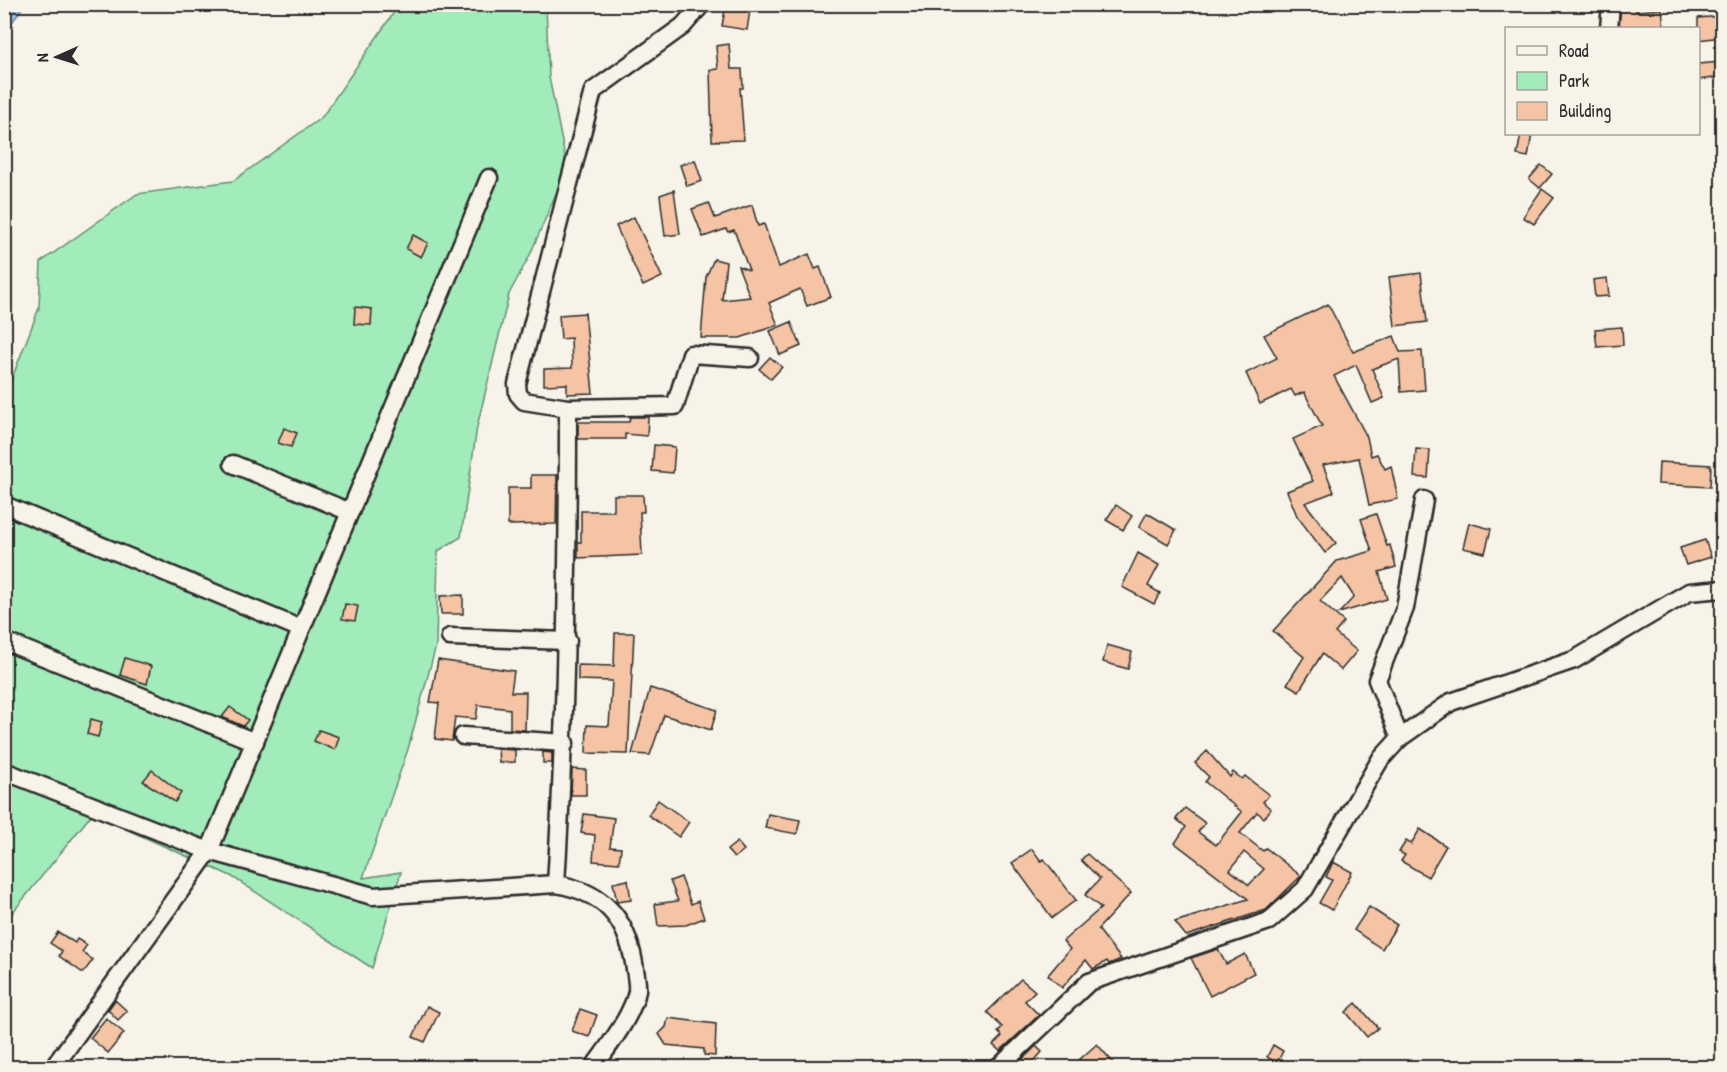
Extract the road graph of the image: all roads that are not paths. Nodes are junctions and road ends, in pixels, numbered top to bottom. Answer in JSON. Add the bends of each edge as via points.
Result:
{"nodes":[{"id":1,"x":702,"y":4,"type":"edge"},
{"id":2,"x":1611,"y":4,"type":"edge"},
{"id":3,"x":1609,"y":27,"type":"edge"},
{"id":4,"x":489,"y":178,"type":"dead end"},
{"id":5,"x":750,"y":358,"type":"dead end"},
{"id":6,"x":568,"y":408,"type":"junction"},
{"id":7,"x":233,"y":464,"type":"dead end"},
{"id":8,"x":1424,"y":500,"type":"dead end"},
{"id":9,"x":4,"y":505,"type":"edge"},
{"id":10,"x":350,"y":512,"type":"junction"},
{"id":11,"x":1722,"y":589,"type":"edge"},
{"id":12,"x":302,"y":629,"type":"junction"},
{"id":13,"x":450,"y":637,"type":"dead end"},
{"id":14,"x":4,"y":641,"type":"edge"},
{"id":15,"x":568,"y":641,"type":"junction"},
{"id":16,"x":463,"y":736,"type":"dead end"},
{"id":17,"x":1400,"y":738,"type":"junction"},
{"id":18,"x":255,"y":742,"type":"junction"},
{"id":19,"x":565,"y":743,"type":"junction"},
{"id":20,"x":4,"y":771,"type":"edge"},
{"id":21,"x":209,"y":851,"type":"junction"},
{"id":22,"x":556,"y":884,"type":"junction"},
{"id":23,"x":53,"y":1068,"type":"edge"},
{"id":24,"x":593,"y":1068,"type":"edge"},
{"id":25,"x":998,"y":1068,"type":"edge"}],
"edges":[{"from":1,"to":6,"type":"street","via":[[683,26],[593,91],[517,384],[518,394],[525,400]]},
{"from":2,"to":3,"type":"street"},
{"from":4,"to":10,"type":"street"},
{"from":5,"to":6,"type":"street","via":[[691,354],[675,406]]},
{"from":6,"to":15,"type":"street"},
{"from":7,"to":10,"type":"street"},
{"from":8,"to":17,"type":"street","via":[[1405,608],[1377,680]]},
{"from":9,"to":12,"type":"street"},
{"from":10,"to":12,"type":"street"},
{"from":11,"to":17,"type":"street","via":[[1689,592],[1574,660],[1450,702]]},
{"from":12,"to":18,"type":"street"},
{"from":13,"to":15,"type":"street"},
{"from":14,"to":18,"type":"street"},
{"from":15,"to":19,"type":"street"},
{"from":16,"to":19,"type":"street"},
{"from":17,"to":25,"type":"street","via":[[1380,760],[1305,889],[1269,921],[1089,982]]},
{"from":18,"to":21,"type":"street"},
{"from":19,"to":22,"type":"street"},
{"from":20,"to":21,"type":"street"},
{"from":21,"to":22,"type":"street","via":[[373,896]]},
{"from":21,"to":23,"type":"street"},
{"from":22,"to":24,"type":"street","via":[[581,888],[602,903],[620,921],[630,943],[637,991],[617,1034]]}]}
